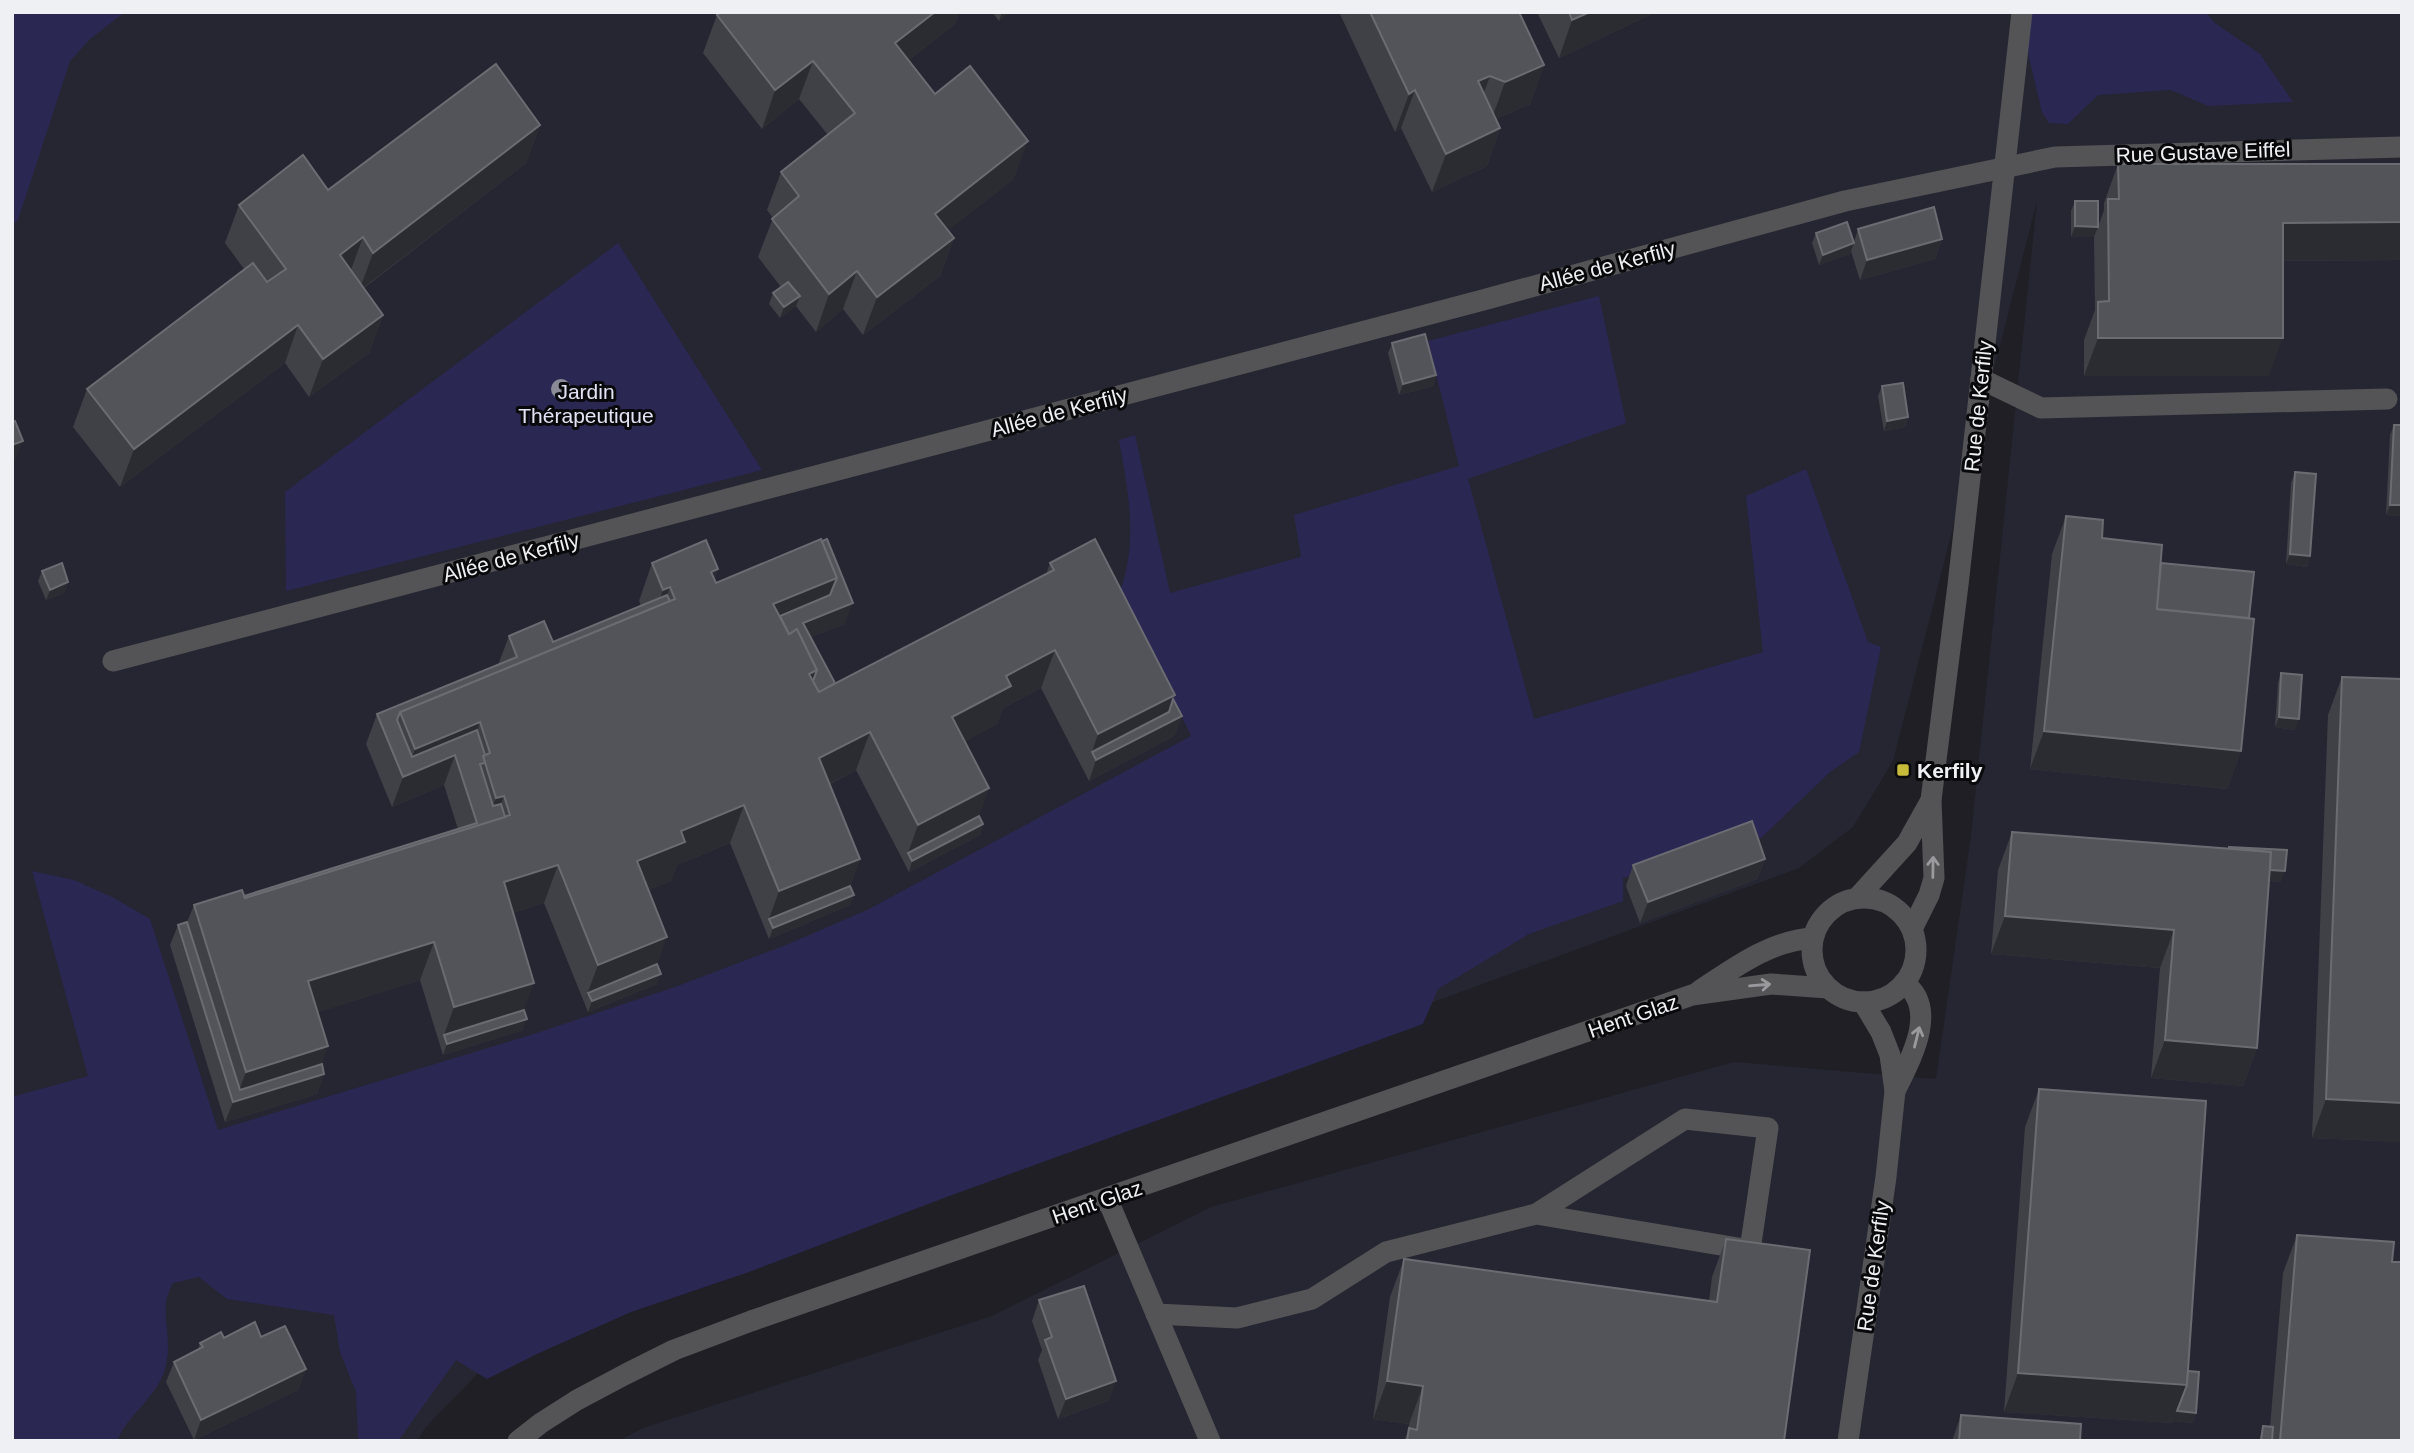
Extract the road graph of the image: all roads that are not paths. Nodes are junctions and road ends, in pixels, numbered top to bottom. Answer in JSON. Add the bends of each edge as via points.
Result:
{"nodes":[{"id":1,"x":2022,"y":12,"type":"edge"},
{"id":2,"x":2402,"y":147,"type":"edge"},
{"id":3,"x":2006,"y":166,"type":"junction"},
{"id":4,"x":1981,"y":379,"type":"junction"},
{"id":5,"x":2387,"y":398,"type":"dead end"},
{"id":6,"x":113,"y":661,"type":"dead end"},
{"id":7,"x":1931,"y":800,"type":"junction"},
{"id":8,"x":1857,"y":898,"type":"junction"},
{"id":9,"x":1912,"y":929,"type":"junction"},
{"id":10,"x":1813,"y":938,"type":"junction"},
{"id":11,"x":1904,"y":983,"type":"junction"},
{"id":12,"x":1828,"y":988,"type":"junction"},
{"id":13,"x":1692,"y":995,"type":"junction"},
{"id":14,"x":1863,"y":1002,"type":"junction"},
{"id":15,"x":1895,"y":1091,"type":"junction"},
{"id":16,"x":1107,"y":1198,"type":"junction"},
{"id":17,"x":1536,"y":1214,"type":"junction"},
{"id":18,"x":1156,"y":1314,"type":"junction"},
{"id":19,"x":518,"y":1441,"type":"edge"},
{"id":20,"x":1210,"y":1441,"type":"edge"},
{"id":21,"x":1848,"y":1441,"type":"edge"}],
"edges":[{"from":1,"to":3,"type":"street","name":"Rue de Kerfily"},
{"from":2,"to":3,"type":"street","name":"Rue Gustave Eiffel","via":[[2055,156]]},
{"from":3,"to":4,"type":"street","name":"Rue de Kerfily"},
{"from":3,"to":6,"type":"street","name":"Allée de Kerfily","via":[[1845,201]]},
{"from":4,"to":5,"type":"street","via":[[2041,408]]},
{"from":4,"to":7,"type":"street","name":"Rue de Kerfily"},
{"from":7,"to":8,"type":"street","name":"Rue de Kerfily","via":[[1907,843]]},
{"from":9,"to":7,"type":"street","name":"Rue de Kerfily","one_way":true,"via":[[1934,877]]},
{"from":8,"to":9,"type":"street","via":[[1890,904]]},
{"from":8,"to":10,"type":"street","via":[[1828,911]]},
{"from":9,"to":11,"type":"street","via":[[1915,957]]},
{"from":10,"to":12,"type":"street","via":[[1817,974]]},
{"from":10,"to":13,"type":"street","name":"Hent Glaz","via":[[1777,944]]},
{"from":11,"to":14,"type":"street","via":[[1885,997]]},
{"from":15,"to":11,"type":"street","name":"Rue de Kerfily","one_way":true,"via":[[1920,1026],[1919,1005],[1913,989]]},
{"from":13,"to":12,"type":"street","name":"Hent Glaz","one_way":true,"via":[[1771,984]]},
{"from":12,"to":14,"type":"street"},
{"from":13,"to":16,"type":"street","name":"Hent Glaz"},
{"from":14,"to":15,"type":"street","name":"Rue de Kerfily","via":[[1881,1032]]},
{"from":15,"to":21,"type":"street","name":"Rue de Kerfily"},
{"from":16,"to":18,"type":"street"},
{"from":16,"to":19,"type":"street","name":"Hent Glaz","via":[[674,1350],[577,1400]]},
{"from":17,"to":17,"type":"street","via":[[1685,1119],[1768,1128],[1750,1250]]},
{"from":17,"to":18,"type":"street","via":[[1386,1252],[1312,1299],[1237,1318]]},
{"from":18,"to":20,"type":"street"}]}
